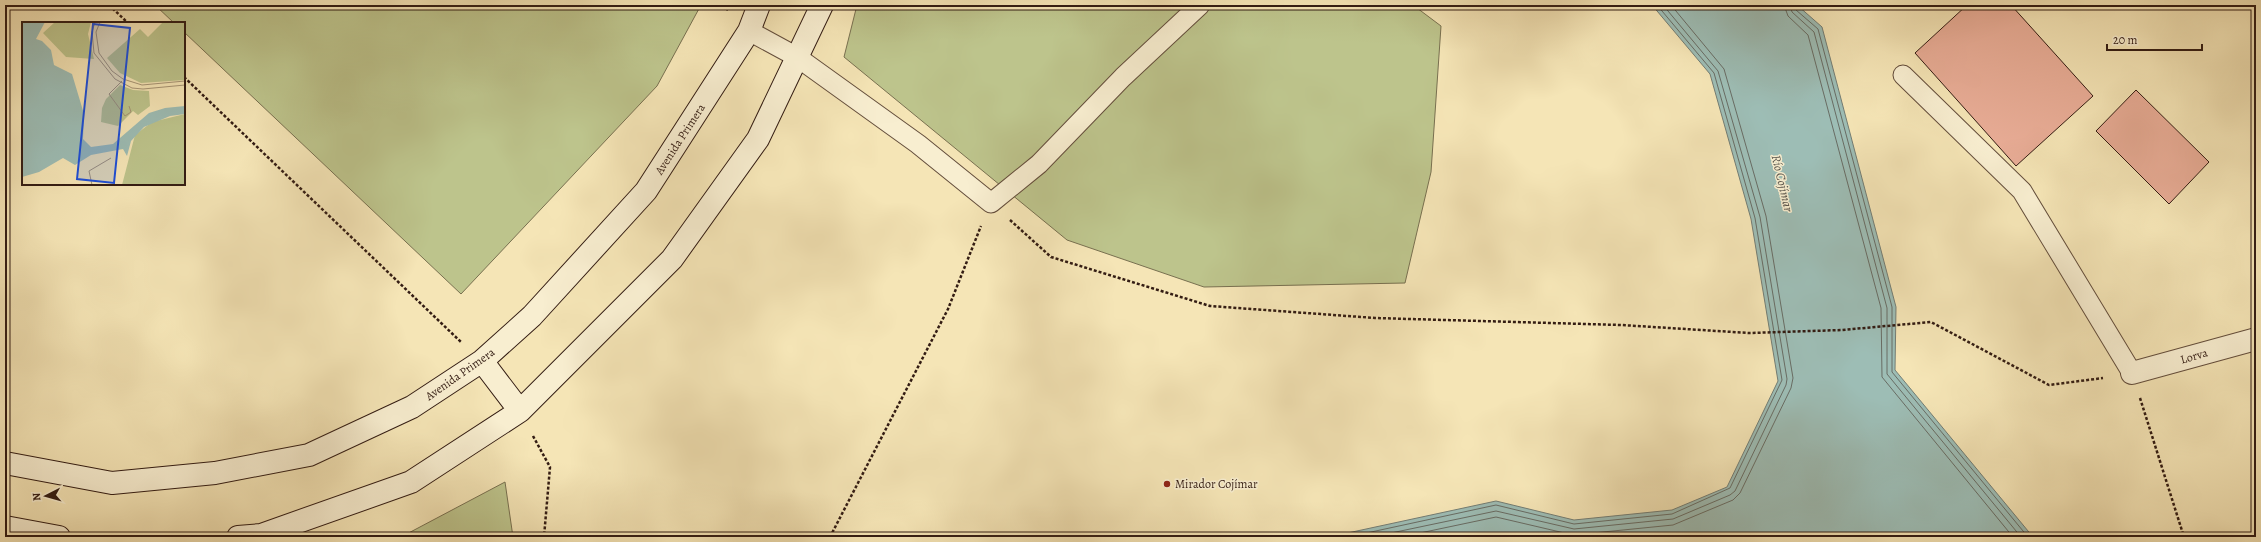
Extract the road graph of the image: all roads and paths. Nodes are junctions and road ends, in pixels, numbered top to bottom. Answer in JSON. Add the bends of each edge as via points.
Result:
{"nodes":[{"id":1,"x":109,"y":5,"type":"edge"},
{"id":2,"x":759,"y":5,"type":"edge"},
{"id":3,"x":822,"y":5,"type":"edge"},
{"id":4,"x":1200,"y":5,"type":"edge"},
{"id":5,"x":127,"y":22,"type":"edge"},
{"id":6,"x":749,"y":31,"type":"junction"},
{"id":7,"x":797,"y":57,"type":"junction"},
{"id":8,"x":1903,"y":75,"type":"dead end"},
{"id":9,"x":185,"y":78,"type":"edge"},
{"id":10,"x":991,"y":203,"type":"junction"},
{"id":11,"x":2256,"y":339,"type":"edge"},
{"id":12,"x":482,"y":361,"type":"junction"},
{"id":13,"x":2132,"y":373,"type":"junction"},
{"id":14,"x":520,"y":411,"type":"junction"},
{"id":15,"x":5,"y":463,"type":"edge"},
{"id":16,"x":5,"y":527,"type":"edge"},
{"id":17,"x":59,"y":537,"type":"edge"},
{"id":18,"x":238,"y":537,"type":"edge"},
{"id":19,"x":544,"y":537,"type":"edge"},
{"id":20,"x":830,"y":537,"type":"edge"},
{"id":21,"x":2184,"y":537,"type":"edge"}],
"edges":[{"from":1,"to":5,"type":"path"},
{"from":2,"to":6,"type":"street","name":"Avenida Primera"},
{"from":3,"to":7,"type":"street"},
{"from":4,"to":10,"type":"lane","via":[[1123,77],[1039,164]]},
{"from":6,"to":7,"type":"lane"},
{"from":6,"to":12,"type":"street","name":"Avenida Primera","via":[[646,191],[532,316]]},
{"from":7,"to":10,"type":"lane","via":[[918,144]]},
{"from":7,"to":14,"type":"street","via":[[758,139],[672,259]]},
{"from":8,"to":13,"type":"lane","via":[[2022,191]]},
{"from":9,"to":12,"type":"path"},
{"from":10,"to":13,"type":"path","via":[[1051,257],[1210,306],[1375,318],[1621,325],[1749,334],[1842,330],[1931,322],[2050,385]]},
{"from":10,"to":20,"type":"path","via":[[948,309]]},
{"from":11,"to":13,"type":"street","name":"Lorva"},
{"from":12,"to":14,"type":"street"},
{"from":12,"to":15,"type":"street","name":"Avenida Primera","via":[[412,407],[309,455],[215,473],[112,483]]},
{"from":13,"to":21,"type":"path"},
{"from":14,"to":18,"type":"street","via":[[410,482],[261,535]]},
{"from":14,"to":19,"type":"path","via":[[550,467]]},
{"from":16,"to":17,"type":"street"}]}
